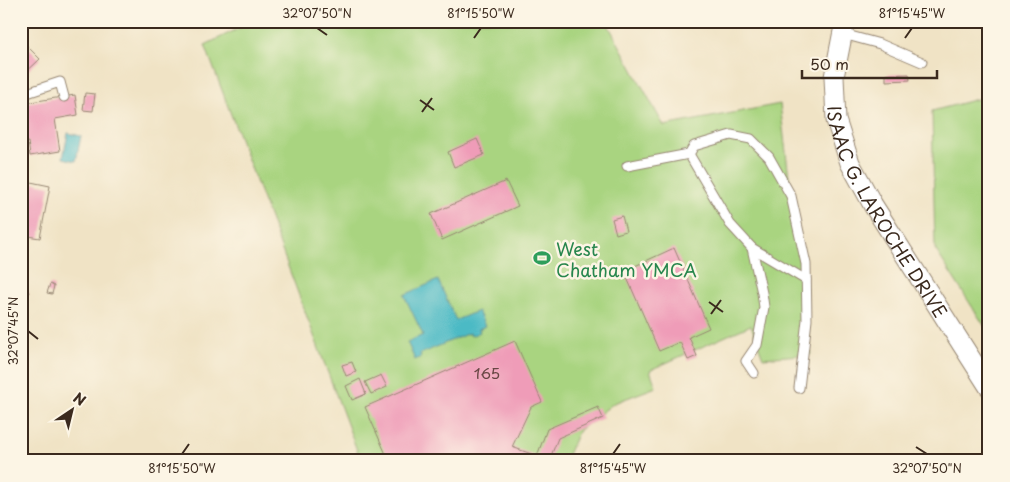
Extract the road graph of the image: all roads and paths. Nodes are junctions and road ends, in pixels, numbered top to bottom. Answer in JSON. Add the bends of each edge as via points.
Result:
{"nodes":[{"id":1,"x":844,"y":27,"type":"edge"},
{"id":2,"x":922,"y":62,"type":"dead end"},
{"id":3,"x":21,"y":95,"type":"edge"},
{"id":4,"x":64,"y":97,"type":"dead end"},
{"id":5,"x":689,"y":154,"type":"junction"},
{"id":6,"x":626,"y":166,"type":"dead end"},
{"id":7,"x":752,"y":248,"type":"junction"},
{"id":8,"x":806,"y":280,"type":"junction"},
{"id":9,"x":754,"y":374,"type":"dead end"},
{"id":10,"x":799,"y":388,"type":"dead end"},
{"id":11,"x":989,"y":388,"type":"edge"}],
"edges":[{"from":1,"to":2,"type":"lane"},
{"from":1,"to":11,"type":"street","name":"ISAAC G. LAROCHE DRIVE","via":[[834,77],[836,120],[850,163],[873,205]]},
{"from":3,"to":4,"type":"lane","via":[[60,82]]},
{"from":5,"to":6,"type":"lane"},
{"from":5,"to":7,"type":"lane","via":[[730,224]]},
{"from":5,"to":8,"type":"lane","via":[[694,146],[731,135],[751,138],[770,156],[791,196],[806,264]]},
{"from":7,"to":8,"type":"lane"},
{"from":7,"to":9,"type":"lane","via":[[764,307],[757,345],[746,361]]},
{"from":8,"to":10,"type":"lane","via":[[807,320]]}]}
